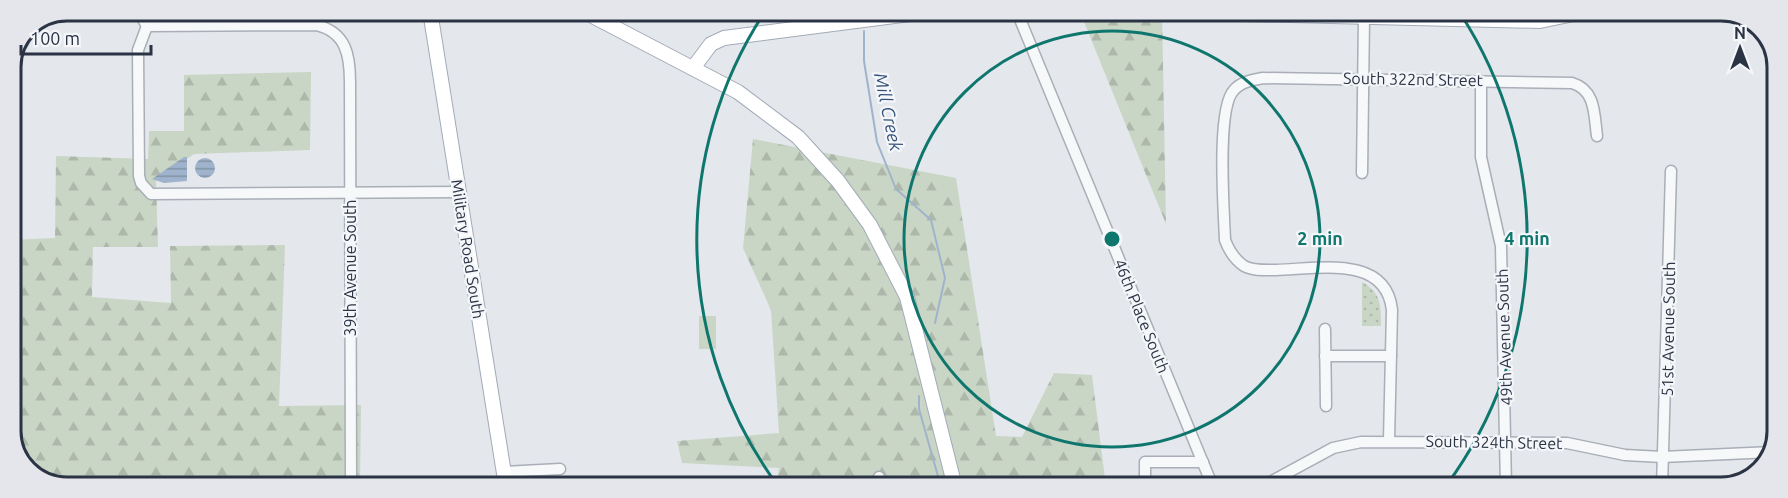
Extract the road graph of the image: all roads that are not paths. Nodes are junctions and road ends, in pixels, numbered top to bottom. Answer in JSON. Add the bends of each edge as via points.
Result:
{"nodes":[{"id":1,"x":144,"y":21,"type":"edge"},
{"id":2,"x":431,"y":21,"type":"edge"},
{"id":3,"x":603,"y":21,"type":"edge"},
{"id":4,"x":856,"y":21,"type":"edge"},
{"id":5,"x":1021,"y":21,"type":"edge"},
{"id":6,"x":1364,"y":21,"type":"edge"},
{"id":7,"x":147,"y":26,"type":"junction"},
{"id":8,"x":693,"y":68,"type":"junction"},
{"id":9,"x":1363,"y":77,"type":"junction"},
{"id":10,"x":1480,"y":81,"type":"junction"},
{"id":11,"x":1597,"y":136,"type":"dead end"},
{"id":12,"x":1671,"y":171,"type":"dead end"},
{"id":13,"x":1362,"y":173,"type":"dead end"},
{"id":14,"x":459,"y":192,"type":"junction"},
{"id":15,"x":349,"y":194,"type":"junction"},
{"id":16,"x":1325,"y":329,"type":"dead end"},
{"id":17,"x":1325,"y":356,"type":"junction"},
{"id":18,"x":1391,"y":356,"type":"junction"},
{"id":19,"x":1326,"y":406,"type":"dead end"},
{"id":20,"x":1389,"y":440,"type":"junction"},
{"id":21,"x":1506,"y":442,"type":"junction"},
{"id":22,"x":1762,"y":452,"type":"edge"},
{"id":23,"x":1662,"y":457,"type":"junction"},
{"id":24,"x":1203,"y":462,"type":"junction"},
{"id":25,"x":560,"y":469,"type":"dead end"},
{"id":26,"x":351,"y":477,"type":"edge"},
{"id":27,"x":505,"y":477,"type":"edge"},
{"id":28,"x":516,"y":477,"type":"edge"},
{"id":29,"x":953,"y":477,"type":"edge"},
{"id":30,"x":1145,"y":477,"type":"edge"},
{"id":31,"x":1209,"y":477,"type":"edge"},
{"id":32,"x":1279,"y":477,"type":"edge"},
{"id":33,"x":1506,"y":477,"type":"edge"},
{"id":34,"x":1662,"y":477,"type":"edge"}],
"edges":[{"from":1,"to":7,"type":"street"},
{"from":2,"to":14,"type":"main road","name":"Military Road South"},
{"from":3,"to":8,"type":"main road"},
{"from":4,"to":8,"type":"main road","via":[[724,38],[711,44]]},
{"from":5,"to":24,"type":"street","name":"46th Place South"},
{"from":6,"to":9,"type":"street"},
{"from":7,"to":15,"type":"street","name":"39th Avenue South","via":[[316,25],[337,35],[347,50],[350,82]]},
{"from":7,"to":15,"type":"street","via":[[138,50],[140,176],[151,194]]},
{"from":8,"to":29,"type":"main road","via":[[738,92],[798,137],[838,181],[870,225],[915,321]]},
{"from":9,"to":10,"type":"street","name":"South 322nd Street"},
{"from":9,"to":13,"type":"street"},
{"from":9,"to":18,"type":"street","name":"South 322nd Street","via":[[1263,78],[1233,90],[1224,112],[1225,240],[1234,257],[1250,268],[1348,269],[1365,271],[1377,278],[1390,297]]},
{"from":10,"to":11,"type":"street","name":"South 322nd Street","via":[[1572,83],[1586,89],[1591,97]]},
{"from":10,"to":21,"type":"street","name":"49th Avenue South","via":[[1481,157],[1501,246]]},
{"from":12,"to":23,"type":"street","name":"51st Avenue South"},
{"from":14,"to":15,"type":"street"},
{"from":14,"to":27,"type":"main road","name":"Military Road South"},
{"from":15,"to":26,"type":"street","name":"39th Avenue South"},
{"from":16,"to":17,"type":"street"},
{"from":17,"to":18,"type":"street"},
{"from":17,"to":19,"type":"street"},
{"from":18,"to":20,"type":"street"},
{"from":20,"to":21,"type":"street","name":"South 324th Street"},
{"from":20,"to":32,"type":"street","name":"South 324th Street","via":[[1333,448]]},
{"from":21,"to":23,"type":"street","name":"South 324th Street","via":[[1567,442],[1625,455]]},
{"from":21,"to":33,"type":"street","name":"49th Avenue South"},
{"from":22,"to":23,"type":"street","name":"South 324th Street"},
{"from":23,"to":34,"type":"street","name":"51st Avenue South"},
{"from":24,"to":30,"type":"street","via":[[1145,462]]},
{"from":24,"to":31,"type":"street","name":"46th Place South"},
{"from":25,"to":28,"type":"street"}]}
